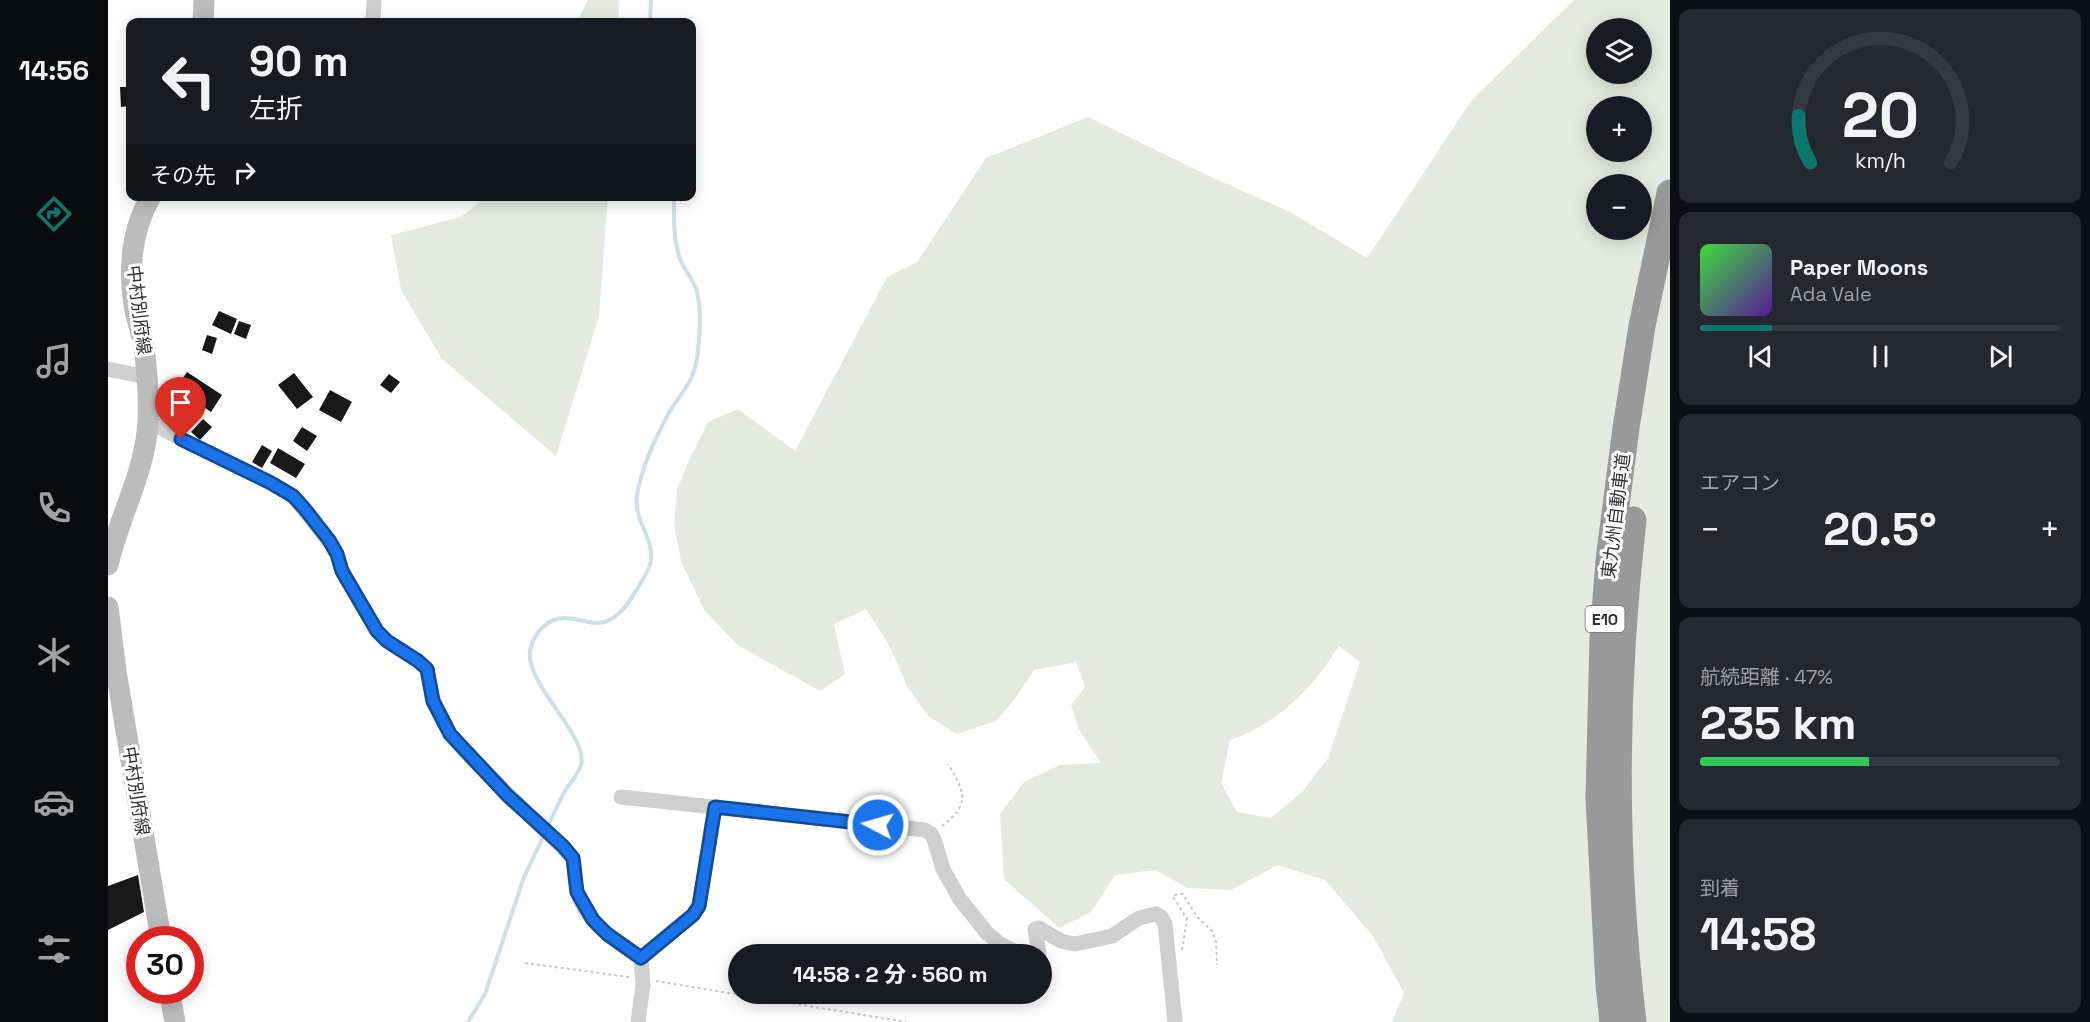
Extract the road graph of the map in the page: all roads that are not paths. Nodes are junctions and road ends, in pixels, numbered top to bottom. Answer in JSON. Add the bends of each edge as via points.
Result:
{"nodes":[{"id":1,"x":204,"y":0,"type":"edge"},
{"id":2,"x":374,"y":0,"type":"edge"},
{"id":3,"x":203,"y":18,"type":"edge"},
{"id":4,"x":373,"y":18,"type":"edge"},
{"id":5,"x":1670,"y":193,"type":"edge"},
{"id":6,"x":148,"y":201,"type":"edge"},
{"id":7,"x":1670,"y":279,"type":"edge"},
{"id":8,"x":108,"y":369,"type":"edge"},
{"id":9,"x":146,"y":377,"type":"junction"},
{"id":10,"x":148,"y":420,"type":"junction"},
{"id":11,"x":108,"y":565,"type":"edge"},
{"id":12,"x":108,"y":607,"type":"edge"},
{"id":13,"x":621,"y":797,"type":"dead end"},
{"id":14,"x":715,"y":807,"type":"junction"},
{"id":15,"x":159,"y":926,"type":"edge"},
{"id":16,"x":1000,"y":944,"type":"edge"},
{"id":17,"x":1037,"y":944,"type":"edge"},
{"id":18,"x":641,"y":958,"type":"junction"},
{"id":19,"x":172,"y":1004,"type":"edge"},
{"id":20,"x":175,"y":1022,"type":"edge"},
{"id":21,"x":638,"y":1022,"type":"edge"},
{"id":22,"x":1175,"y":1022,"type":"edge"},
{"id":23,"x":1614,"y":1022,"type":"edge"},
{"id":24,"x":1633,"y":1022,"type":"edge"}],
"edges":[{"from":1,"to":3,"type":"main road"},
{"from":2,"to":4,"type":"street"},
{"from":5,"to":23,"type":"highway","name":"東九州自動車道","number":"E10","via":[[1642,326],[1626,428],[1603,638],[1599,799]]},
{"from":6,"to":9,"type":"main road","name":"中村別府線","via":[[132,247],[135,309]]},
{"from":7,"to":24,"type":"highway","name":"東九州自動車道","number":"E10","via":[[1642,437],[1624,599],[1618,783]]},
{"from":8,"to":9,"type":"street"},
{"from":9,"to":10,"type":"main road","name":"中村別府線"},
{"from":10,"to":11,"type":"main road","name":"中村別府線","via":[[141,464]]},
{"from":10,"to":18,"type":"street","via":[[271,483],[304,508],[329,540],[377,631],[427,669],[433,701],[450,734],[507,795],[563,846],[573,858],[577,892],[593,920]]},
{"from":12,"to":15,"type":"main road","name":"中村別府線"},
{"from":13,"to":14,"type":"street"},
{"from":14,"to":16,"type":"street","via":[[925,830],[934,839],[943,869],[959,898]]},
{"from":14,"to":18,"type":"street","via":[[699,906]]},
{"from":17,"to":22,"type":"street","via":[[1035,929],[1075,944],[1113,936],[1139,918],[1156,914],[1165,924]]},
{"from":18,"to":21,"type":"street"},
{"from":19,"to":20,"type":"main road"}]}
